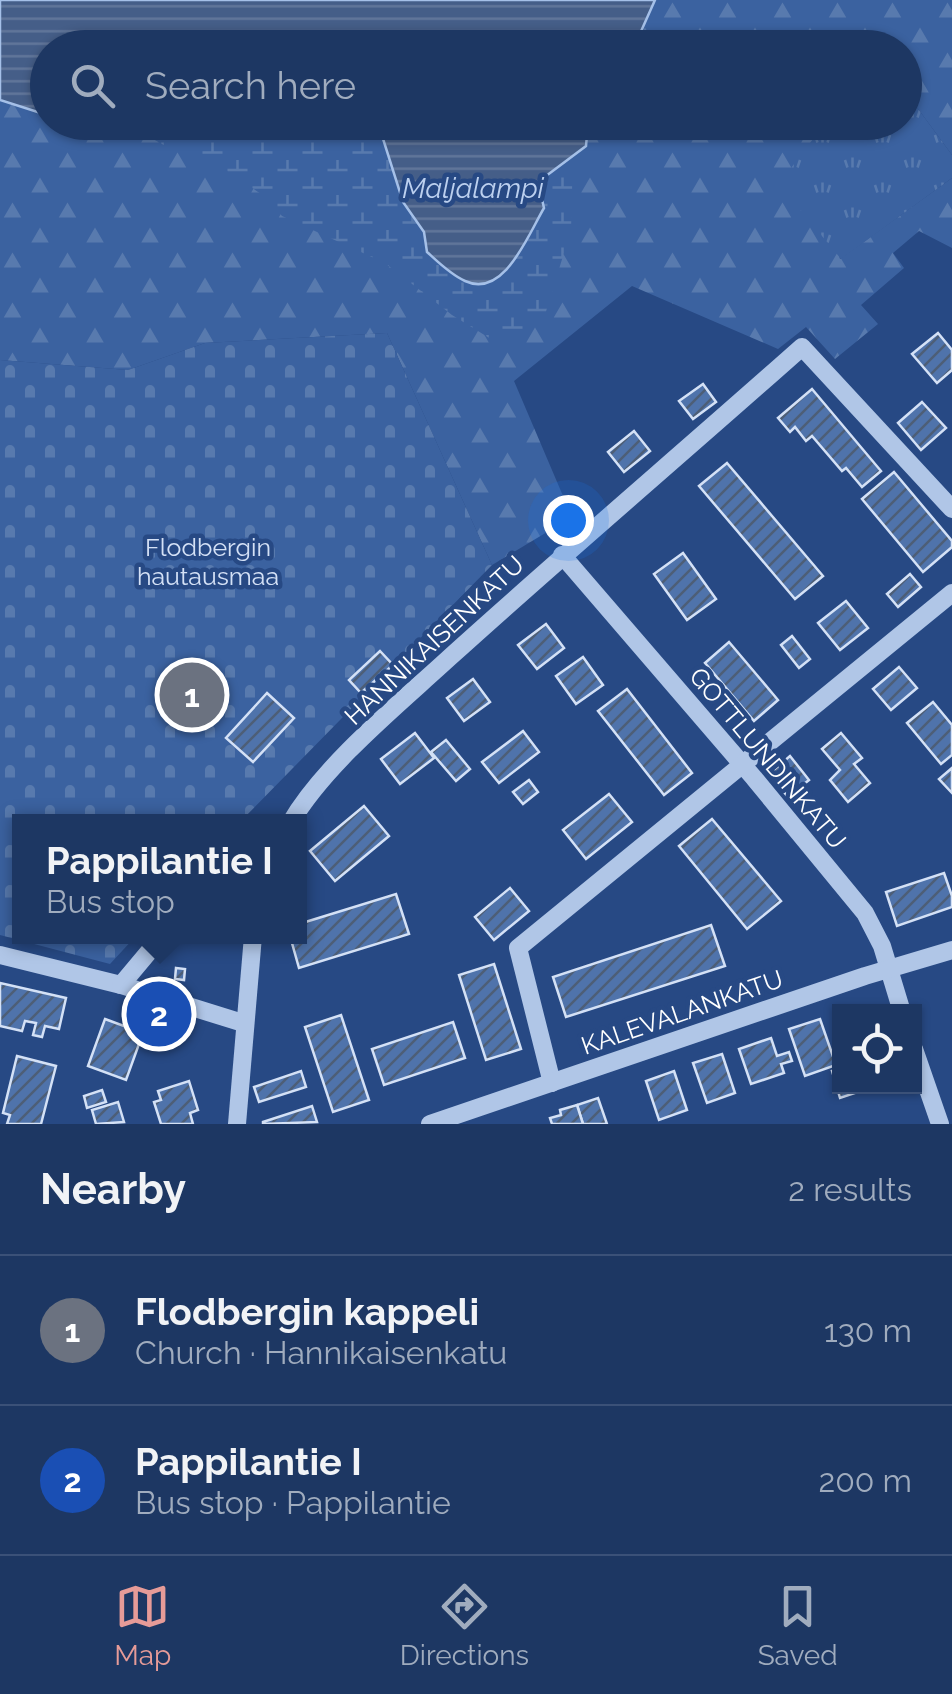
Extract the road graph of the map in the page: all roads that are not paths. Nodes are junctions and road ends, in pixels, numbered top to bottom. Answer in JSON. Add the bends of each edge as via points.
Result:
{"nodes":[{"id":1,"x":952,"y":509,"type":"edge"},
{"id":2,"x":562,"y":556,"type":"junction"},
{"id":3,"x":952,"y":592,"type":"edge"},
{"id":4,"x":742,"y":764,"type":"junction"},
{"id":5,"x":296,"y":814,"type":"edge"},
{"id":6,"x":155,"y":944,"type":"edge"},
{"id":7,"x":251,"y":944,"type":"edge"},
{"id":8,"x":952,"y":950,"type":"edge"},
{"id":9,"x":0,"y":955,"type":"edge"},
{"id":10,"x":889,"y":969,"type":"junction"},
{"id":11,"x":120,"y":985,"type":"junction"},
{"id":12,"x":900,"y":1004,"type":"edge"},
{"id":13,"x":244,"y":1023,"type":"junction"},
{"id":14,"x":922,"y":1071,"type":"edge"},
{"id":15,"x":552,"y":1084,"type":"junction"},
{"id":16,"x":237,"y":1124,"type":"edge"},
{"id":17,"x":430,"y":1124,"type":"edge"},
{"id":18,"x":940,"y":1124,"type":"edge"}],
"edges":[{"from":1,"to":2,"type":"street","name":"HANNIKAISENKATU","via":[[802,348]]},
{"from":2,"to":4,"type":"street","name":"GOTTLUNDINKATU"},
{"from":2,"to":5,"type":"street","name":"HANNIKAISENKATU","via":[[374,726]]},
{"from":3,"to":4,"type":"street"},
{"from":4,"to":10,"type":"street","name":"GOTTLUNDINKATU","via":[[865,912]]},
{"from":4,"to":15,"type":"street","via":[[518,948]]},
{"from":6,"to":11,"type":"street"},
{"from":7,"to":13,"type":"street"},
{"from":8,"to":10,"type":"street","name":"KALEVALANKATU"},
{"from":9,"to":11,"type":"street"},
{"from":10,"to":12,"type":"street","name":"GOTTLUNDINKATU"},
{"from":10,"to":15,"type":"street","name":"KALEVALANKATU"},
{"from":11,"to":13,"type":"street"},
{"from":13,"to":16,"type":"street"},
{"from":14,"to":18,"type":"street"},
{"from":15,"to":17,"type":"street","name":"KALEVALANKATU"}]}
